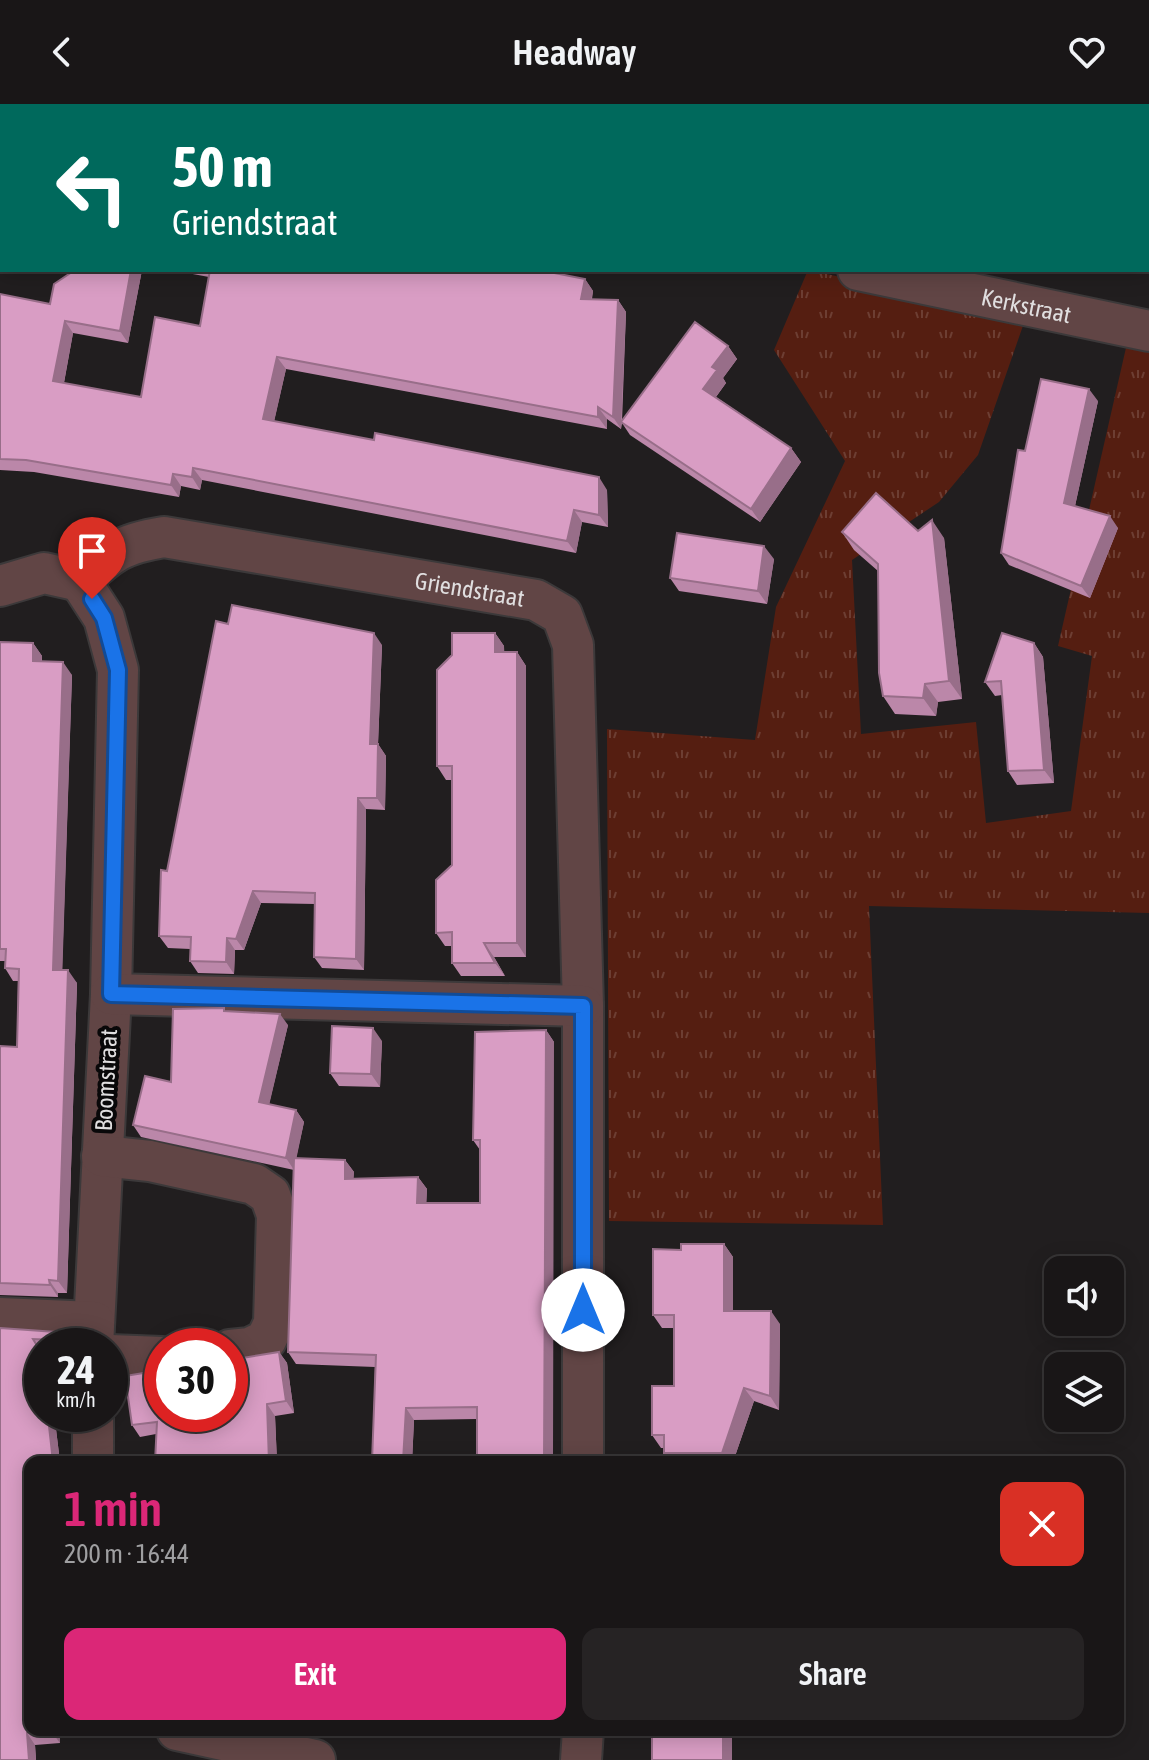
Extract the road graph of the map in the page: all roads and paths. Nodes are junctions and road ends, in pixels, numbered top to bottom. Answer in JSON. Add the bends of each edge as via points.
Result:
{"nodes":[{"id":1,"x":868,"y":272,"type":"edge"},
{"id":2,"x":1149,"y":331,"type":"edge"},
{"id":3,"x":80,"y":581,"type":"junction"},
{"id":4,"x":0,"y":586,"type":"edge"},
{"id":5,"x":111,"y":994,"type":"junction"},
{"id":6,"x":583,"y":1006,"type":"junction"},
{"id":7,"x":102,"y":1156,"type":"junction"},
{"id":8,"x":0,"y":1318,"type":"edge"},
{"id":9,"x":43,"y":1328,"type":"edge"},
{"id":10,"x":99,"y":1328,"type":"edge"},
{"id":11,"x":248,"y":1348,"type":"edge"},
{"id":12,"x":93,"y":1432,"type":"edge"},
{"id":13,"x":93,"y":1456,"type":"edge"},
{"id":14,"x":583,"y":1456,"type":"edge"},
{"id":15,"x":583,"y":1736,"type":"edge"},
{"id":16,"x":177,"y":1741,"type":"edge"},
{"id":17,"x":315,"y":1760,"type":"edge"},
{"id":18,"x":581,"y":1760,"type":"edge"}],
"edges":[{"from":1,"to":2,"type":"street","name":"Kerkstraat"},
{"from":3,"to":4,"type":"street","via":[[44,573]]},
{"from":3,"to":5,"type":"street","name":"Boomstraat","via":[[104,618],[118,670]]},
{"from":3,"to":6,"type":"street","name":"Griendstraat","via":[[109,553],[164,537],[536,600],[562,615],[573,645]]},
{"from":5,"to":6,"type":"street"},
{"from":5,"to":7,"type":"street","name":"Boomstraat"},
{"from":6,"to":14,"type":"street","name":"Griendstraat"},
{"from":7,"to":10,"type":"street","name":"Boomstraat"},
{"from":7,"to":11,"type":"street","name":"Boomstraat","via":[[254,1184],[270,1195],[277,1215],[274,1323],[266,1340]]},
{"from":8,"to":9,"type":"street"},
{"from":12,"to":13,"type":"street"},
{"from":15,"to":18,"type":"street"},
{"from":16,"to":17,"type":"street"}]}
